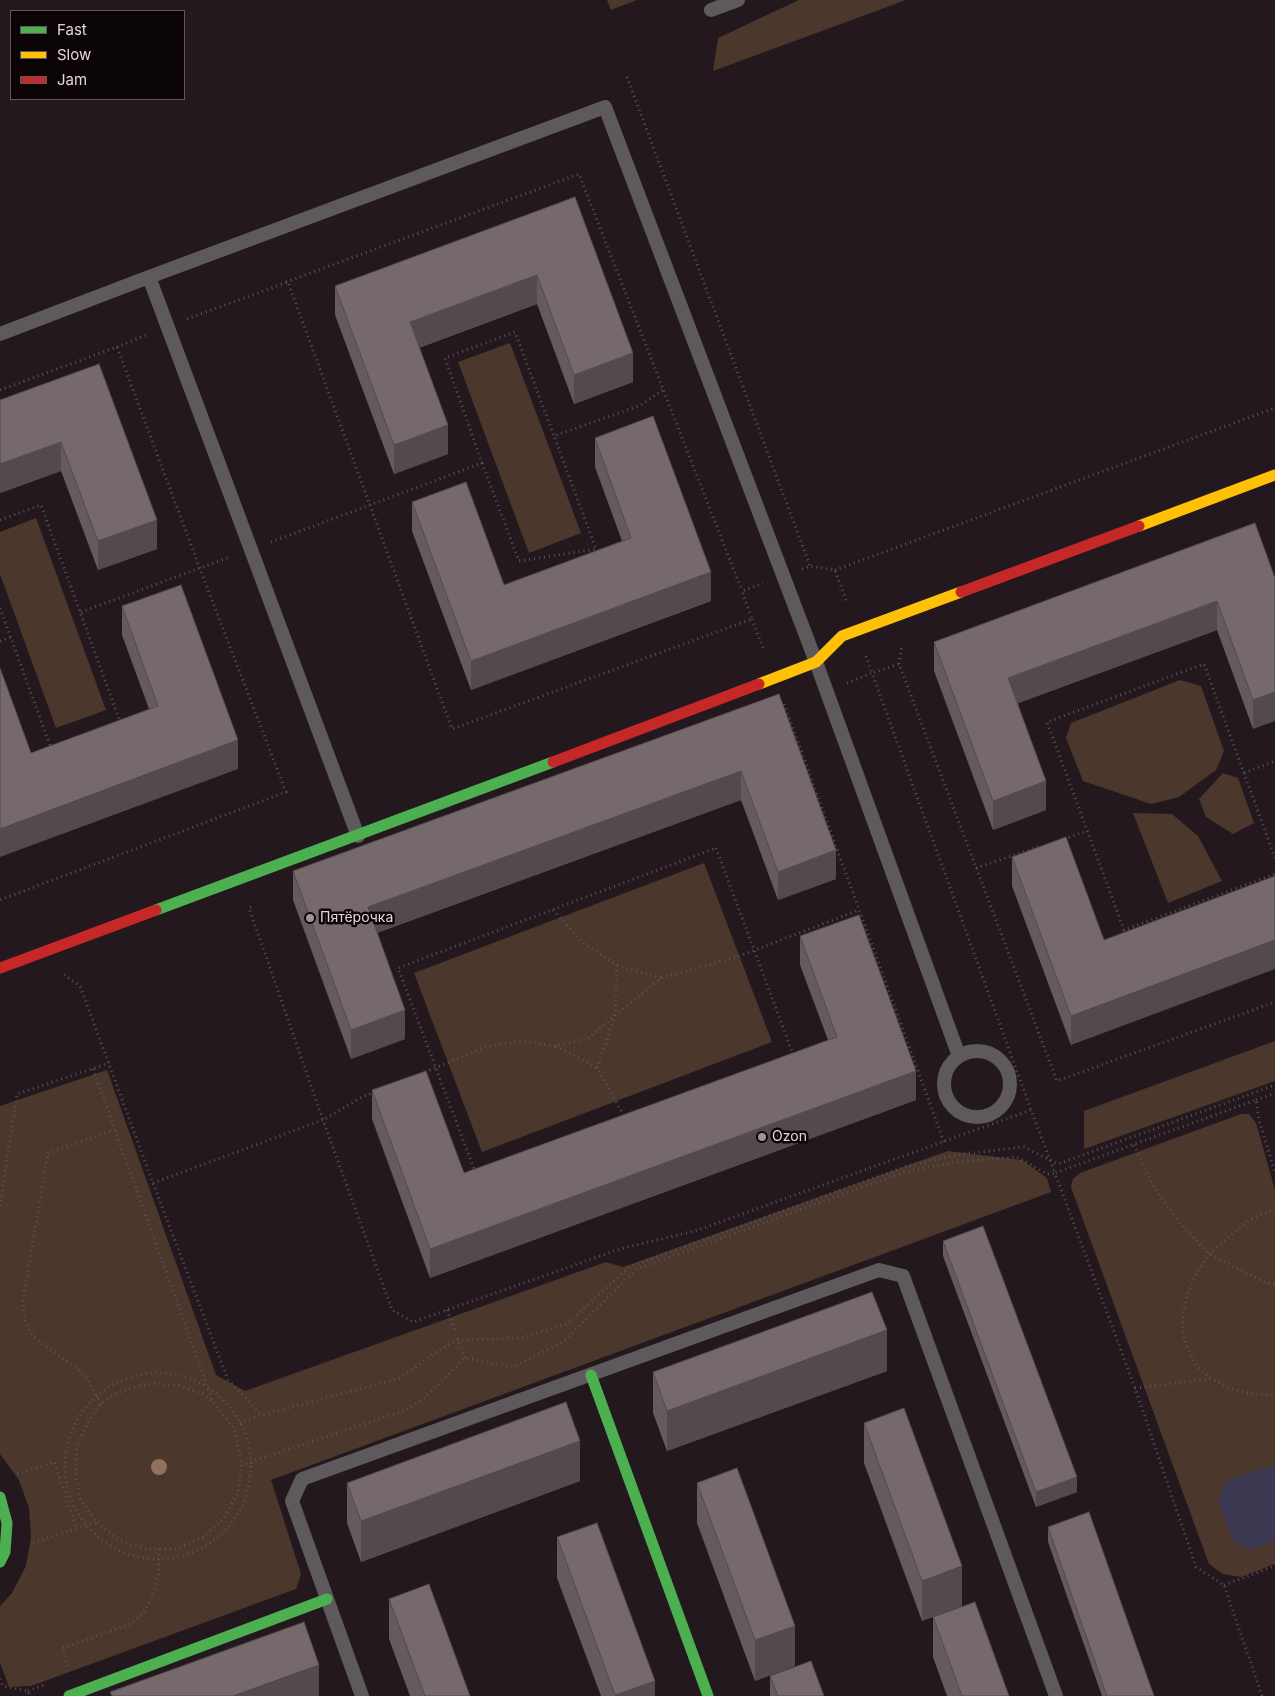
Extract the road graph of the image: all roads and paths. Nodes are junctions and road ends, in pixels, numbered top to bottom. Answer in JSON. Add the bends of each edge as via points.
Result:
{"nodes":[{"id":1,"x":738,"y":0,"type":"edge"},
{"id":2,"x":711,"y":10,"type":"dead end"},
{"id":3,"x":627,"y":77,"type":"dead end"},
{"id":4,"x":149,"y":277,"type":"junction"},
{"id":5,"x":282,"y":284,"type":"dead end"},
{"id":6,"x":0,"y":334,"type":"edge"},
{"id":7,"x":0,"y":390,"type":"edge"},
{"id":8,"x":664,"y":390,"type":"junction"},
{"id":9,"x":1275,"y":408,"type":"edge"},
{"id":10,"x":554,"y":436,"type":"junction"},
{"id":11,"x":482,"y":462,"type":"junction"},
{"id":12,"x":1275,"y":475,"type":"edge"},
{"id":13,"x":0,"y":520,"type":"edge"},
{"id":14,"x":251,"y":550,"type":"junction"},
{"id":15,"x":810,"y":566,"type":"dead end"},
{"id":16,"x":200,"y":569,"type":"junction"},
{"id":17,"x":835,"y":570,"type":"dead end"},
{"id":18,"x":742,"y":590,"type":"dead end"},
{"id":19,"x":0,"y":608,"type":"edge"},
{"id":20,"x":81,"y":612,"type":"junction"},
{"id":21,"x":752,"y":619,"type":"dead end"},
{"id":22,"x":11,"y":637,"type":"junction"},
{"id":23,"x":0,"y":641,"type":"edge"},
{"id":24,"x":816,"y":662,"type":"junction"},
{"id":25,"x":774,"y":678,"type":"junction"},
{"id":26,"x":826,"y":691,"type":"junction"},
{"id":27,"x":785,"y":707,"type":"junction"},
{"id":28,"x":113,"y":728,"type":"edge"},
{"id":29,"x":52,"y":750,"type":"edge"},
{"id":30,"x":1275,"y":761,"type":"edge"},
{"id":31,"x":1244,"y":773,"type":"junction"},
{"id":32,"x":1087,"y":831,"type":"junction"},
{"id":33,"x":358,"y":836,"type":"junction"},
{"id":34,"x":1059,"y":840,"type":"edge"},
{"id":35,"x":1050,"y":844,"type":"edge"},
{"id":36,"x":1275,"y":858,"type":"edge"},
{"id":37,"x":976,"y":868,"type":"dead end"},
{"id":38,"x":1275,"y":874,"type":"edge"},
{"id":39,"x":0,"y":900,"type":"edge"},
{"id":40,"x":258,"y":904,"type":"dead end"},
{"id":41,"x":553,"y":910,"type":"junction"},
{"id":42,"x":859,"y":910,"type":"junction"},
{"id":43,"x":754,"y":950,"type":"junction"},
{"id":44,"x":617,"y":965,"type":"junction"},
{"id":45,"x":0,"y":968,"type":"edge"},
{"id":46,"x":64,"y":975,"type":"dead end"},
{"id":47,"x":662,"y":978,"type":"junction"},
{"id":48,"x":615,"y":1017,"type":"junction"},
{"id":49,"x":556,"y":1046,"type":"junction"},
{"id":50,"x":959,"y":1056,"type":"junction"},
{"id":51,"x":109,"y":1063,"type":"junction"},
{"id":52,"x":436,"y":1067,"type":"junction"},
{"id":53,"x":597,"y":1068,"type":"junction"},
{"id":54,"x":93,"y":1069,"type":"junction"},
{"id":55,"x":418,"y":1074,"type":"edge"},
{"id":56,"x":1275,"y":1085,"type":"edge"},
{"id":57,"x":382,"y":1089,"type":"edge"},
{"id":58,"x":1275,"y":1093,"type":"edge"},
{"id":59,"x":1256,"y":1100,"type":"junction"},
{"id":60,"x":1031,"y":1110,"type":"junction"},
{"id":61,"x":625,"y":1118,"type":"junction"},
{"id":62,"x":323,"y":1120,"type":"junction"},
{"id":63,"x":115,"y":1130,"type":"junction"},
{"id":64,"x":944,"y":1142,"type":"junction"},
{"id":65,"x":1134,"y":1145,"type":"junction"},
{"id":66,"x":1049,"y":1159,"type":"junction"},
{"id":67,"x":1275,"y":1172,"type":"edge"},
{"id":68,"x":1055,"y":1173,"type":"junction"},
{"id":69,"x":153,"y":1183,"type":"junction"},
{"id":70,"x":0,"y":1206,"type":"edge"},
{"id":71,"x":1275,"y":1208,"type":"edge"},
{"id":72,"x":1209,"y":1254,"type":"junction"},
{"id":73,"x":1275,"y":1284,"type":"edge"},
{"id":74,"x":447,"y":1310,"type":"junction"},
{"id":75,"x":459,"y":1340,"type":"junction"},
{"id":76,"x":465,"y":1358,"type":"junction"},
{"id":77,"x":590,"y":1375,"type":"junction"},
{"id":78,"x":1210,"y":1378,"type":"junction"},
{"id":79,"x":207,"y":1387,"type":"junction"},
{"id":80,"x":1135,"y":1388,"type":"junction"},
{"id":81,"x":96,"y":1395,"type":"junction"},
{"id":82,"x":1275,"y":1395,"type":"edge"},
{"id":83,"x":213,"y":1402,"type":"junction"},
{"id":84,"x":101,"y":1404,"type":"junction"},
{"id":85,"x":262,"y":1416,"type":"junction"},
{"id":86,"x":240,"y":1423,"type":"junction"},
{"id":87,"x":252,"y":1461,"type":"junction"},
{"id":88,"x":242,"y":1465,"type":"junction"},
{"id":89,"x":10,"y":1477,"type":"dead end"},
{"id":90,"x":0,"y":1497,"type":"edge"},
{"id":91,"x":96,"y":1522,"type":"junction"},
{"id":92,"x":85,"y":1526,"type":"junction"},
{"id":93,"x":77,"y":1529,"type":"junction"},
{"id":94,"x":25,"y":1546,"type":"dead end"},
{"id":95,"x":159,"y":1549,"type":"junction"},
{"id":96,"x":159,"y":1559,"type":"junction"},
{"id":97,"x":0,"y":1562,"type":"edge"},
{"id":98,"x":1275,"y":1566,"type":"edge"},
{"id":99,"x":1224,"y":1586,"type":"junction"},
{"id":100,"x":327,"y":1599,"type":"junction"},
{"id":101,"x":71,"y":1675,"type":"dead end"},
{"id":102,"x":0,"y":1679,"type":"edge"},
{"id":103,"x":45,"y":1684,"type":"dead end"},
{"id":104,"x":1,"y":1687,"type":"edge"},
{"id":105,"x":28,"y":1691,"type":"junction"},
{"id":106,"x":30,"y":1696,"type":"edge"},
{"id":107,"x":69,"y":1696,"type":"edge"},
{"id":108,"x":362,"y":1696,"type":"edge"},
{"id":109,"x":708,"y":1696,"type":"edge"},
{"id":110,"x":1056,"y":1696,"type":"edge"},
{"id":111,"x":1262,"y":1696,"type":"edge"}],
"edges":[{"from":1,"to":2,"type":"lane"},
{"from":3,"to":15,"type":"path"},
{"from":4,"to":6,"type":"lane"},
{"from":4,"to":14,"type":"lane"},
{"from":4,"to":24,"type":"lane","via":[[605,107]]},
{"from":5,"to":8,"type":"path","via":[[579,174]]},
{"from":7,"to":16,"type":"path","via":[[117,347]]},
{"from":8,"to":10,"type":"path","via":[[640,405]]},
{"from":8,"to":18,"type":"path"},
{"from":9,"to":17,"type":"path"},
{"from":10,"to":11,"type":"path","via":[[516,332],[445,358]]},
{"from":10,"to":11,"type":"path","via":[[596,549],[518,561]]},
{"from":11,"to":14,"type":"path"},
{"from":12,"to":24,"type":"street","via":[[842,636]]},
{"from":13,"to":20,"type":"path","via":[[41,505]]},
{"from":14,"to":16,"type":"path"},
{"from":14,"to":33,"type":"lane"},
{"from":16,"to":20,"type":"path"},
{"from":16,"to":39,"type":"path","via":[[286,792]]},
{"from":19,"to":22,"type":"path"},
{"from":20,"to":28,"type":"path","via":[[121,724]]},
{"from":21,"to":25,"type":"path"},
{"from":22,"to":23,"type":"path"},
{"from":22,"to":29,"type":"path"},
{"from":24,"to":25,"type":"street"},
{"from":24,"to":26,"type":"lane"},
{"from":25,"to":27,"type":"path"},
{"from":25,"to":33,"type":"street"},
{"from":26,"to":27,"type":"path"},
{"from":26,"to":50,"type":"lane"},
{"from":26,"to":60,"type":"path","via":[[872,673]]},
{"from":27,"to":42,"type":"path"},
{"from":30,"to":31,"type":"path"},
{"from":31,"to":32,"type":"path","via":[[1204,664],[1047,722]]},
{"from":31,"to":36,"type":"path"},
{"from":32,"to":34,"type":"path"},
{"from":32,"to":38,"type":"path","via":[[1124,930]]},
{"from":33,"to":45,"type":"street"},
{"from":35,"to":37,"type":"path"},
{"from":40,"to":62,"type":"path","via":[[249,908]]},
{"from":41,"to":43,"type":"path","via":[[716,848]]},
{"from":41,"to":44,"type":"path","via":[[582,942]]},
{"from":41,"to":52,"type":"path","via":[[398,968]]},
{"from":42,"to":43,"type":"path"},
{"from":42,"to":64,"type":"path"},
{"from":43,"to":47,"type":"path"},
{"from":43,"to":61,"type":"path","via":[[793,1054]]},
{"from":44,"to":47,"type":"path"},
{"from":44,"to":48,"type":"path"},
{"from":46,"to":51,"type":"path","via":[[80,986]]},
{"from":47,"to":48,"type":"path"},
{"from":48,"to":49,"type":"path","via":[[587,1039]]},
{"from":48,"to":53,"type":"path"},
{"from":49,"to":52,"type":"path","via":[[522,1041],[486,1047]]},
{"from":49,"to":53,"type":"path"},
{"from":50,"to":50,"type":"lane","via":[[951,1064],[944,1086],[953,1106],[972,1117],[994,1112],[1008,1096],[1010,1081],[1005,1066],[989,1053],[979,1051]]},
{"from":51,"to":54,"type":"path"},
{"from":51,"to":69,"type":"path"},
{"from":52,"to":55,"type":"path"},
{"from":52,"to":61,"type":"path","via":[[476,1174]]},
{"from":53,"to":61,"type":"path"},
{"from":54,"to":63,"type":"path"},
{"from":54,"to":70,"type":"path","via":[[17,1094]]},
{"from":56,"to":66,"type":"path","via":[[1058,1164]]},
{"from":57,"to":62,"type":"path"},
{"from":58,"to":59,"type":"path"},
{"from":59,"to":65,"type":"path"},
{"from":59,"to":67,"type":"path"},
{"from":60,"to":64,"type":"path"},
{"from":60,"to":66,"type":"path"},
{"from":62,"to":69,"type":"path"},
{"from":62,"to":74,"type":"path","via":[[392,1310],[413,1322]]},
{"from":63,"to":79,"type":"path"},
{"from":63,"to":81,"type":"path","via":[[48,1153],[23,1300],[27,1326],[36,1339],[79,1370]]},
{"from":64,"to":74,"type":"path","via":[[698,1230],[620,1248]]},
{"from":65,"to":68,"type":"path"},
{"from":65,"to":72,"type":"path","via":[[1155,1189]]},
{"from":66,"to":68,"type":"path"},
{"from":66,"to":75,"type":"path","via":[[1024,1147],[955,1155],[907,1166],[629,1267],[568,1324],[522,1338]]},
{"from":68,"to":76,"type":"path","via":[[1047,1174],[1017,1157],[955,1162],[904,1172],[637,1269],[564,1341],[513,1367]]},
{"from":68,"to":80,"type":"path"},
{"from":69,"to":85,"type":"path","via":[[228,1380]]},
{"from":71,"to":72,"type":"path","via":[[1248,1221]]},
{"from":72,"to":73,"type":"path","via":[[1266,1283]]},
{"from":72,"to":78,"type":"path","via":[[1187,1295],[1182,1320],[1184,1339],[1195,1364]]},
{"from":74,"to":75,"type":"path"},
{"from":75,"to":76,"type":"path"},
{"from":75,"to":85,"type":"path","via":[[400,1378]]},
{"from":76,"to":87,"type":"path","via":[[422,1400],[404,1411]]},
{"from":77,"to":100,"type":"lane","via":[[302,1479],[292,1501]]},
{"from":77,"to":109,"type":"street"},
{"from":77,"to":110,"type":"lane","via":[[879,1270],[903,1276]]},
{"from":78,"to":80,"type":"path"},
{"from":78,"to":82,"type":"path","via":[[1251,1394]]},
{"from":79,"to":81,"type":"path","via":[[181,1376],[158,1373],[131,1377]]},
{"from":79,"to":83,"type":"path"},
{"from":79,"to":86,"type":"path"},
{"from":80,"to":99,"type":"path","via":[[1196,1567]]},
{"from":81,"to":84,"type":"path"},
{"from":81,"to":92,"type":"path","via":[[82,1410],[71,1431],[65,1455],[67,1482]]},
{"from":83,"to":84,"type":"path","via":[[203,1394],[179,1386],[153,1383],[121,1391]]},
{"from":83,"to":88,"type":"path","via":[[234,1429]]},
{"from":84,"to":91,"type":"path","via":[[77,1446],[75,1472],[80,1498]]},
{"from":85,"to":86,"type":"path"},
{"from":86,"to":87,"type":"path"},
{"from":87,"to":88,"type":"path"},
{"from":87,"to":96,"type":"path","via":[[244,1502],[218,1536],[199,1549],[176,1558]]},
{"from":88,"to":95,"type":"path","via":[[238,1493],[224,1519],[202,1538],[175,1549]]},
{"from":89,"to":93,"type":"path","via":[[54,1462]]},
{"from":90,"to":97,"type":"street","via":[[7,1523],[5,1552]]},
{"from":91,"to":92,"type":"path"},
{"from":91,"to":95,"type":"path","via":[[119,1540],[146,1549]]},
{"from":92,"to":93,"type":"path"},
{"from":92,"to":96,"type":"path","via":[[104,1544],[145,1559]]},
{"from":93,"to":94,"type":"path"},
{"from":95,"to":96,"type":"path"},
{"from":96,"to":101,"type":"path","via":[[159,1573],[144,1614],[131,1624],[62,1648]]},
{"from":98,"to":99,"type":"path"},
{"from":99,"to":111,"type":"path"},
{"from":100,"to":107,"type":"street"},
{"from":100,"to":108,"type":"lane"},
{"from":102,"to":104,"type":"path"},
{"from":103,"to":105,"type":"path"},
{"from":104,"to":105,"type":"path"},
{"from":105,"to":106,"type":"path"}]}
